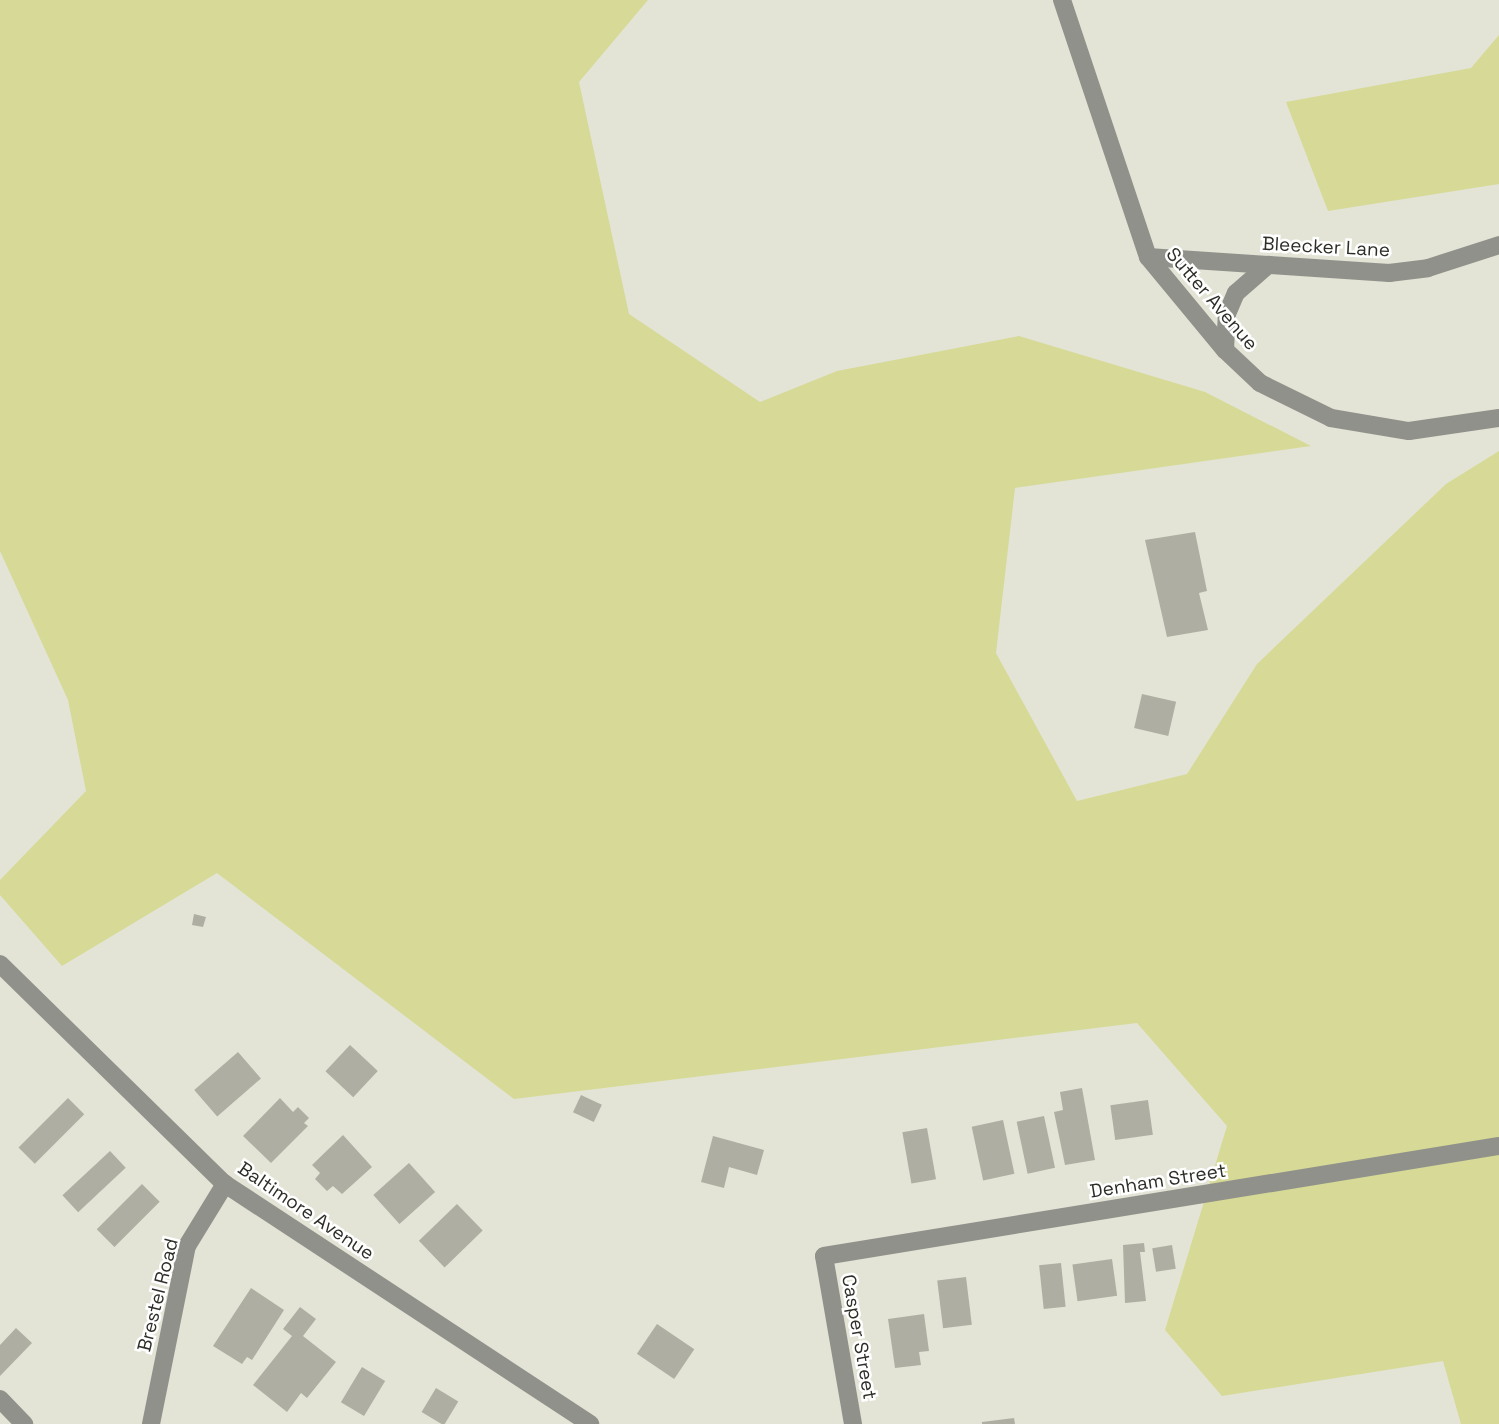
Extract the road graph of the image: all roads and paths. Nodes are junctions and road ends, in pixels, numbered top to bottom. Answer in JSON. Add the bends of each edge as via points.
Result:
{"nodes":[{"id":1,"x":1062,"y":0,"type":"edge"},
{"id":2,"x":1499,"y":245,"type":"edge"},
{"id":3,"x":1148,"y":257,"type":"junction"},
{"id":4,"x":1268,"y":265,"type":"junction"},
{"id":5,"x":1226,"y":350,"type":"junction"},
{"id":6,"x":1499,"y":418,"type":"edge"},
{"id":7,"x":0,"y":964,"type":"edge"},
{"id":8,"x":1499,"y":1146,"type":"edge"},
{"id":9,"x":225,"y":1184,"type":"junction"},
{"id":10,"x":824,"y":1256,"type":"joint"},
{"id":11,"x":0,"y":1399,"type":"edge"},
{"id":12,"x":24,"y":1424,"type":"edge"},
{"id":13,"x":150,"y":1424,"type":"edge"},
{"id":14,"x":590,"y":1424,"type":"edge"},
{"id":15,"x":853,"y":1424,"type":"edge"}],
"edges":[{"from":1,"to":3,"type":"street","name":"Sutter Avenue"},
{"from":2,"to":4,"type":"street","name":"Bleecker Lane","via":[[1428,268],[1389,273]]},
{"from":3,"to":4,"type":"street","name":"Bleecker Lane"},
{"from":3,"to":5,"type":"street","name":"Sutter Avenue"},
{"from":4,"to":5,"type":"street","via":[[1236,293],[1227,314]]},
{"from":5,"to":6,"type":"street","name":"Sutter Avenue","via":[[1260,383],[1294,403],[1344,421],[1409,431]]},
{"from":7,"to":9,"type":"street","name":"Baltimore Avenue"},
{"from":8,"to":10,"type":"street","name":"Denham Street"},
{"from":9,"to":13,"type":"street","name":"Brestel Road","via":[[187,1246]]},
{"from":9,"to":14,"type":"street","name":"Baltimore Avenue"},
{"from":10,"to":15,"type":"street","name":"Casper Street"},
{"from":11,"to":12,"type":"street"}]}
